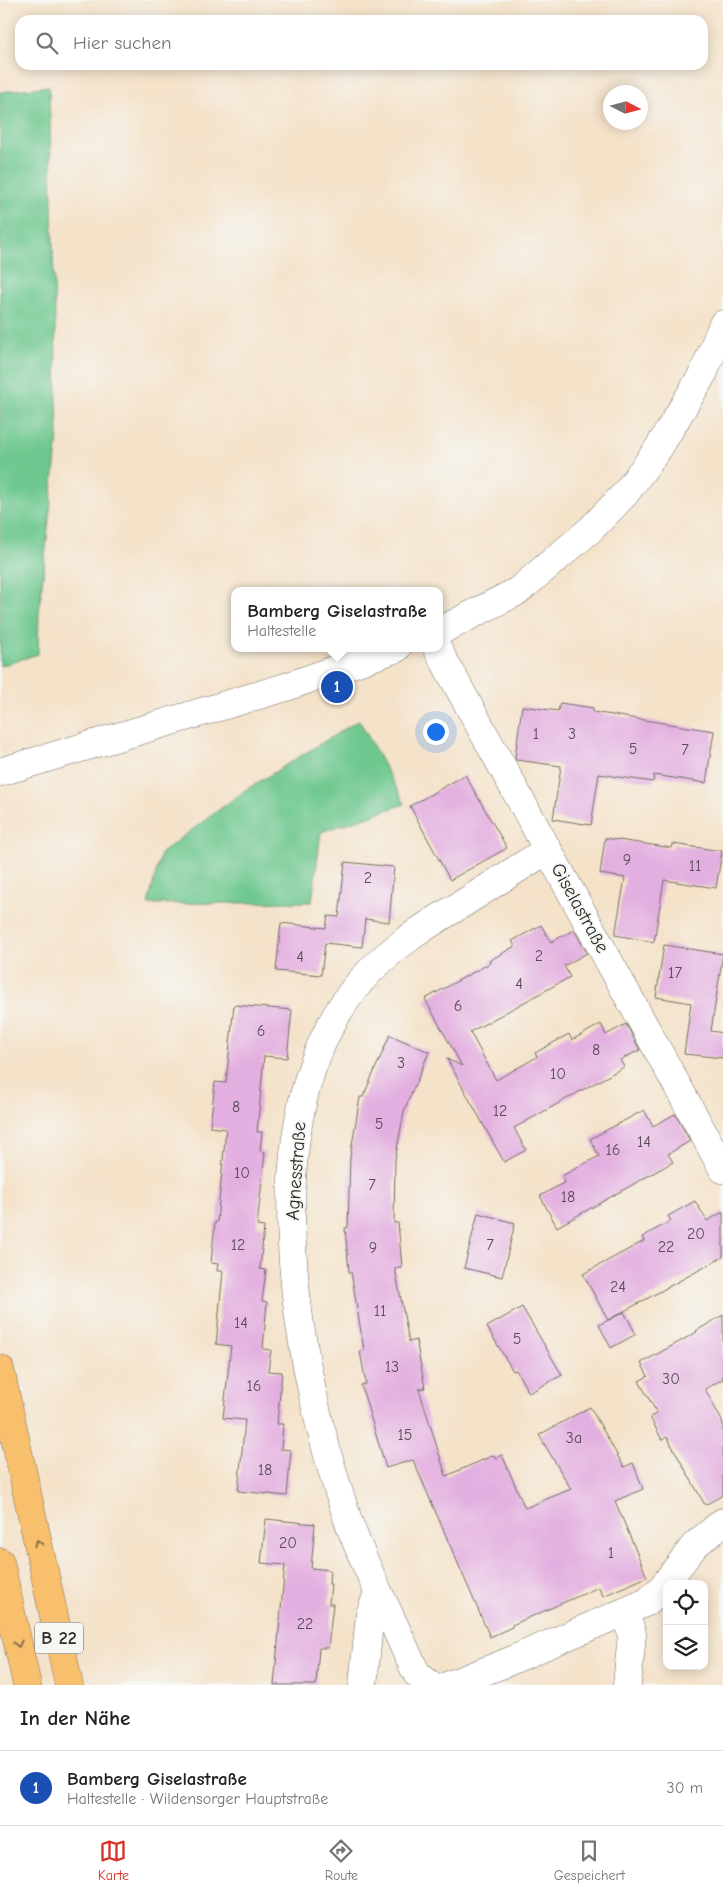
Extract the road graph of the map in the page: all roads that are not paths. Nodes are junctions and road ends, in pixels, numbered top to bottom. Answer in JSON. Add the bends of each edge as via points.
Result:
{"nodes":[{"id":1,"x":723,"y":324,"type":"edge"},
{"id":2,"x":443,"y":629,"type":"edge"},
{"id":3,"x":386,"y":652,"type":"edge"},
{"id":4,"x":439,"y":652,"type":"edge"},
{"id":5,"x":0,"y":772,"type":"edge"},
{"id":6,"x":547,"y":850,"type":"junction"},
{"id":7,"x":723,"y":1169,"type":"edge"},
{"id":8,"x":0,"y":1369,"type":"edge"},
{"id":9,"x":723,"y":1522,"type":"edge"},
{"id":10,"x":0,"y":1562,"type":"edge"},
{"id":11,"x":378,"y":1593,"type":"junction"},
{"id":12,"x":625,"y":1613,"type":"junction"},
{"id":13,"x":505,"y":1675,"type":"edge"},
{"id":14,"x":28,"y":1685,"type":"edge"},
{"id":15,"x":69,"y":1685,"type":"edge"},
{"id":16,"x":363,"y":1685,"type":"edge"},
{"id":17,"x":436,"y":1685,"type":"edge"},
{"id":18,"x":627,"y":1685,"type":"edge"}],
"edges":[{"from":1,"to":2,"type":"street","via":[[704,372],[658,449],[625,494],[591,529],[518,591]]},
{"from":3,"to":5,"type":"street","via":[[333,672]]},
{"from":4,"to":6,"type":"street","name":"Giselastraße"},
{"from":6,"to":7,"type":"street","name":"Giselastraße"},
{"from":6,"to":11,"type":"street","name":"Agnesstraße","via":[[420,930],[385,957],[359,983],[319,1048],[302,1100],[293,1154],[290,1209],[304,1350],[325,1448],[348,1522]]},
{"from":15,"to":8,"type":"main road","number":"B 22","one_way":true},
{"from":9,"to":12,"type":"street","via":[[695,1545],[661,1589],[647,1602]]},
{"from":10,"to":14,"type":"main road","number":"B 22","one_way":true},
{"from":11,"to":16,"type":"street","via":[[370,1614]]},
{"from":11,"to":17,"type":"street","name":"Agnesstraße","via":[[417,1674]]},
{"from":12,"to":13,"type":"street"},
{"from":12,"to":18,"type":"street","via":[[632,1634]]},
{"from":13,"to":17,"type":"street"}]}
